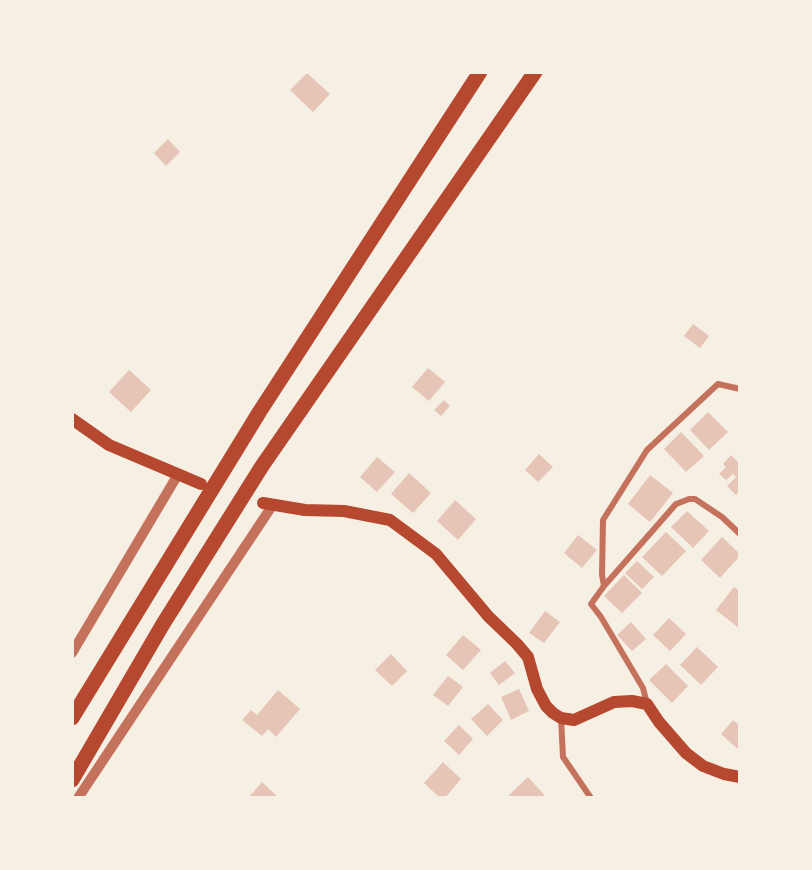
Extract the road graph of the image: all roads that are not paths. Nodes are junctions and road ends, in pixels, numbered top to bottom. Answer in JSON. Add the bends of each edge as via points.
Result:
{"nodes":[{"id":1,"x":480,"y":72,"type":"edge"},
{"id":2,"x":535,"y":72,"type":"edge"},
{"id":3,"x":740,"y":389,"type":"edge"},
{"id":4,"x":72,"y":419,"type":"edge"},
{"id":5,"x":177,"y":476,"type":"junction"},
{"id":6,"x":201,"y":484,"type":"dead end"},
{"id":7,"x":268,"y":504,"type":"joint"},
{"id":8,"x":740,"y":534,"type":"edge"},
{"id":9,"x":604,"y":586,"type":"junction"},
{"id":10,"x":72,"y":653,"type":"edge"},
{"id":11,"x":647,"y":704,"type":"junction"},
{"id":12,"x":72,"y":718,"type":"edge"},
{"id":13,"x":561,"y":718,"type":"junction"},
{"id":14,"x":740,"y":777,"type":"edge"},
{"id":15,"x":72,"y":780,"type":"edge"},
{"id":16,"x":78,"y":798,"type":"edge"},
{"id":17,"x":591,"y":798,"type":"edge"}],
"edges":[{"from":1,"to":12,"type":"highway","via":[[260,411]]},
{"from":2,"to":15,"type":"highway","via":[[262,466]]},
{"from":3,"to":9,"type":"street","via":[[718,384],[647,450],[603,520]]},
{"from":4,"to":5,"type":"main road","via":[[109,444]]},
{"from":5,"to":6,"type":"main road"},
{"from":5,"to":10,"type":"street"},
{"from":7,"to":13,"type":"main road","via":[[390,520],[436,554],[522,650],[546,706]]},
{"from":7,"to":16,"type":"street"},
{"from":8,"to":9,"type":"street","via":[[722,517],[689,499],[676,504]]},
{"from":9,"to":11,"type":"street","via":[[591,604],[643,688]]},
{"from":11,"to":13,"type":"main road","via":[[614,702],[574,720]]},
{"from":11,"to":14,"type":"main road","via":[[686,753],[703,766]]},
{"from":13,"to":17,"type":"street","via":[[563,757]]}]}
